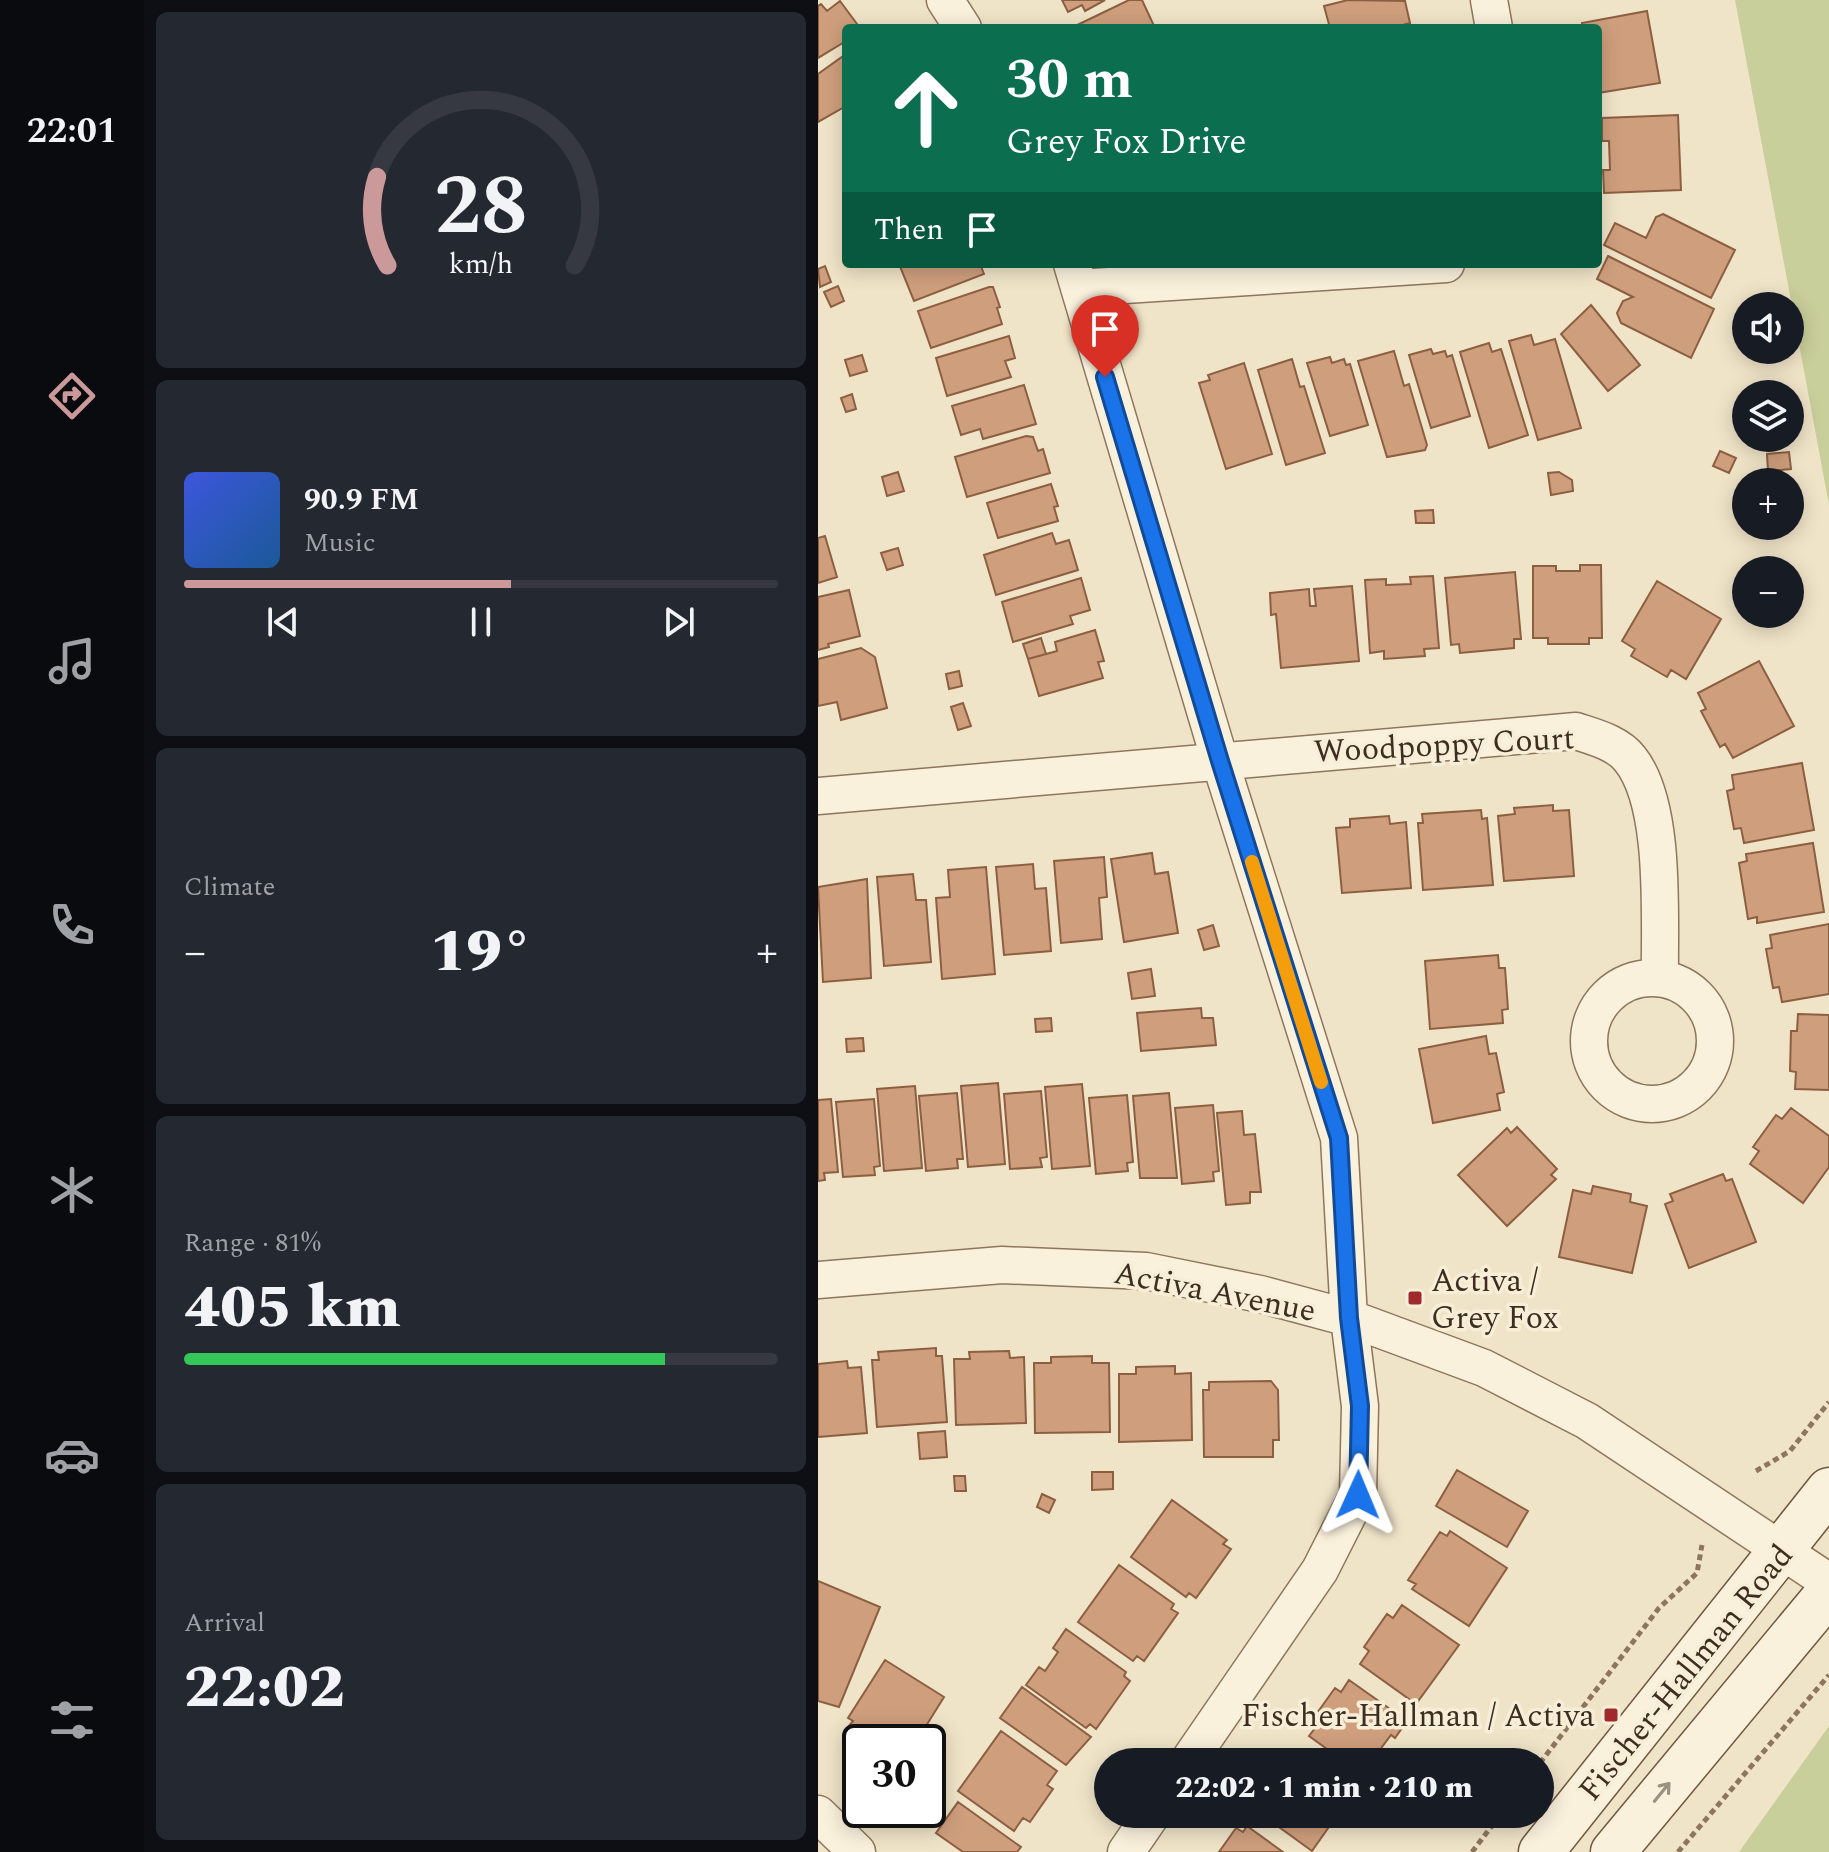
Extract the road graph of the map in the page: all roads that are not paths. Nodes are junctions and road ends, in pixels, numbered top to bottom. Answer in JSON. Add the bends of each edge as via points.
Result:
{"nodes":[{"id":1,"x":945,"y":0,"type":"edge"},
{"id":2,"x":1489,"y":0,"type":"edge"},
{"id":3,"x":960,"y":24,"type":"edge"},
{"id":4,"x":1493,"y":24,"type":"edge"},
{"id":5,"x":1322,"y":268,"type":"edge"},
{"id":6,"x":1075,"y":276,"type":"edge"},
{"id":7,"x":1220,"y":761,"type":"junction"},
{"id":8,"x":818,"y":796,"type":"edge"},
{"id":9,"x":1660,"y":977,"type":"dead end"},
{"id":10,"x":818,"y":1280,"type":"edge"},
{"id":11,"x":1349,"y":1318,"type":"junction"},
{"id":12,"x":1829,"y":1490,"type":"edge"},
{"id":13,"x":1783,"y":1550,"type":"junction"},
{"id":14,"x":1829,"y":1582,"type":"edge"},
{"id":15,"x":1829,"y":1592,"type":"edge"},
{"id":16,"x":1198,"y":1748,"type":"edge"},
{"id":17,"x":818,"y":1814,"type":"edge"},
{"id":18,"x":1142,"y":1828,"type":"edge"},
{"id":19,"x":857,"y":1852,"type":"edge"},
{"id":20,"x":1126,"y":1852,"type":"edge"},
{"id":21,"x":1541,"y":1852,"type":"edge"},
{"id":22,"x":1613,"y":1852,"type":"edge"}],
"edges":[{"from":1,"to":3,"type":"street"},
{"from":2,"to":4,"type":"street"},
{"from":5,"to":6,"type":"street"},
{"from":6,"to":7,"type":"street"},
{"from":7,"to":8,"type":"street","name":"Woodpoppy Court"},
{"from":7,"to":9,"type":"street","name":"Woodpoppy Court","via":[[1576,731],[1604,740],[1629,758],[1646,788],[1659,858]]},
{"from":7,"to":11,"type":"street","via":[[1339,1138]]},
{"from":10,"to":11,"type":"street","name":"Activa Avenue","via":[[1002,1265],[1146,1271]]},
{"from":11,"to":13,"type":"street","name":"Activa Avenue","via":[[1484,1368],[1587,1421]]},
{"from":11,"to":16,"type":"street","via":[[1360,1406],[1358,1495],[1320,1570]]},
{"from":12,"to":13,"type":"main road","name":"Fischer-Hallman Road"},
{"from":13,"to":14,"type":"street","name":"Activa Avenue"},
{"from":13,"to":21,"type":"main road","name":"Fischer-Hallman Road"},
{"from":22,"to":15,"type":"main road","name":"Fischer-Hallman Road","one_way":true},
{"from":17,"to":19,"type":"street"},
{"from":18,"to":20,"type":"street"}]}
